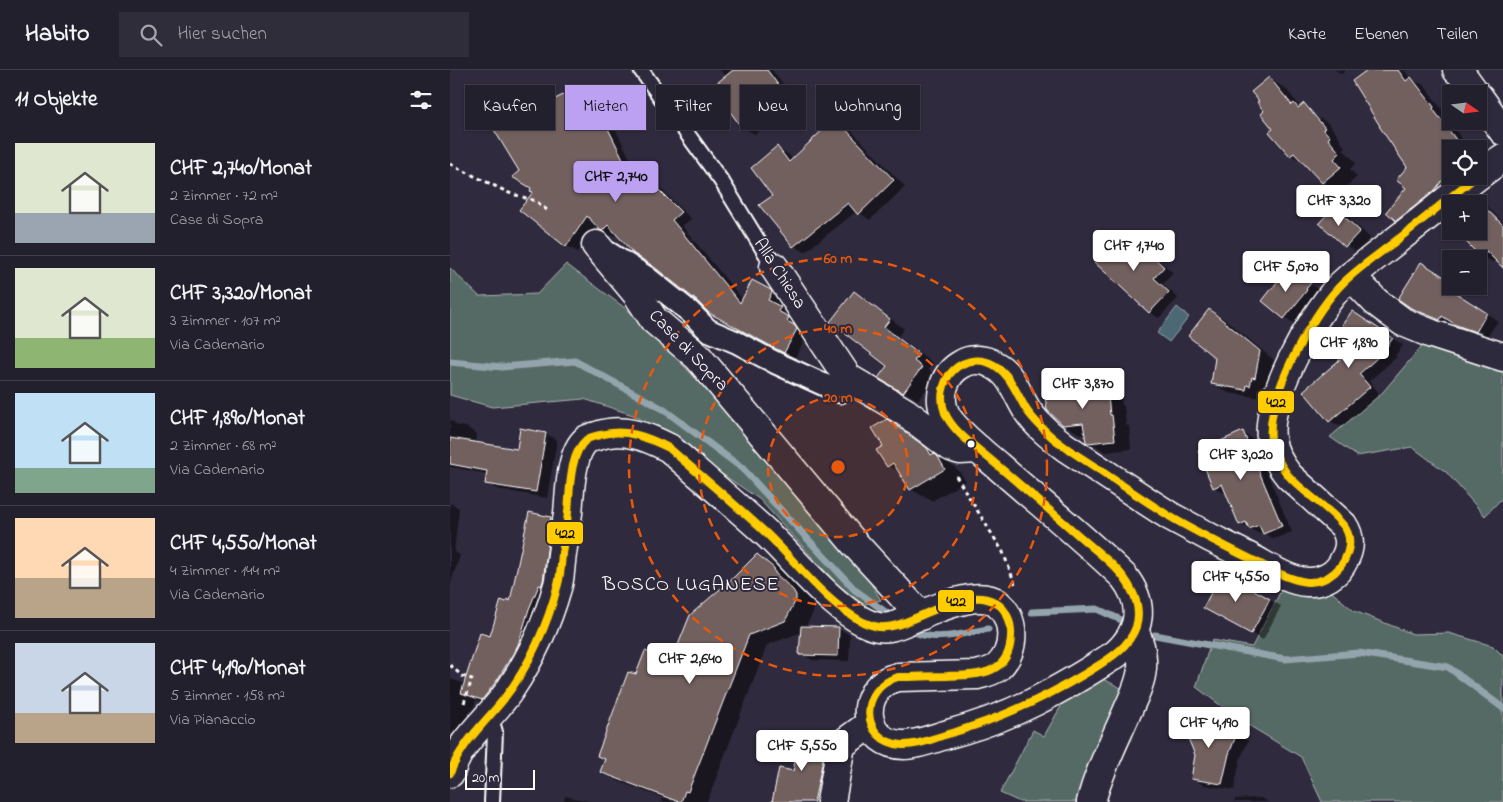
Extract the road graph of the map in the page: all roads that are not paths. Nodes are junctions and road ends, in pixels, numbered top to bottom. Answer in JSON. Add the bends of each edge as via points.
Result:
{"nodes":[{"id":1,"x":641,"y":70,"type":"edge"},
{"id":2,"x":1457,"y":70,"type":"edge"},
{"id":3,"x":1469,"y":85,"type":"edge"},
{"id":4,"x":1488,"y":109,"type":"edge"},
{"id":5,"x":1503,"y":131,"type":"edge"},
{"id":6,"x":1503,"y":158,"type":"edge"},
{"id":7,"x":596,"y":245,"type":"joint"},
{"id":8,"x":774,"y":267,"type":"joint"},
{"id":9,"x":1351,"y":276,"type":"junction"},
{"id":10,"x":1503,"y":357,"type":"edge"},
{"id":11,"x":848,"y":378,"type":"junction"},
{"id":12,"x":978,"y":449,"type":"junction"},
{"id":13,"x":911,"y":619,"type":"junction"},
{"id":14,"x":1134,"y":630,"type":"junction"},
{"id":15,"x":481,"y":724,"type":"junction"},
{"id":16,"x":870,"y":724,"type":"junction"},
{"id":17,"x":450,"y":773,"type":"edge"},
{"id":18,"x":492,"y":802,"type":"edge"},
{"id":19,"x":831,"y":802,"type":"edge"},
{"id":20,"x":1091,"y":802,"type":"edge"}],
"edges":[{"from":1,"to":8,"type":"lane","name":"Alla Chiesa","via":[[722,182]]},
{"from":2,"to":3,"type":"street"},
{"from":4,"to":5,"type":"street"},
{"from":6,"to":9,"type":"street"},
{"from":7,"to":11,"type":"street","name":"Case di Sopra","via":[[645,276],[708,330],[840,392]]},
{"from":7,"to":13,"type":"street","name":"Case di Sopra","via":[[654,320],[698,357],[854,543]]},
{"from":8,"to":11,"type":"street","name":"Alla Chiesa"},
{"from":9,"to":10,"type":"street","via":[[1376,302],[1403,322]]},
{"from":9,"to":12,"type":"street","via":[[1326,303],[1303,341],[1276,397],[1271,426],[1274,450],[1284,469],[1348,533],[1348,552],[1337,571],[1328,577],[1308,582],[1288,576],[1170,516],[1051,437],[1028,412],[1005,373],[995,365],[973,360],[954,368],[946,379],[942,403],[945,414]]},
{"from":11,"to":12,"type":"street","name":"Alla Chiesa","via":[[905,412],[951,447]]},
{"from":12,"to":14,"type":"street","via":[[1124,577],[1137,601]]},
{"from":13,"to":15,"type":"street","via":[[886,628],[861,620],[816,584],[767,534],[669,448],[634,434],[617,432],[601,435],[586,440],[577,452],[570,482],[558,586],[545,622],[511,689]]},
{"from":13,"to":16,"type":"street","via":[[962,601],[994,601],[1008,615],[1011,624],[1009,649],[1003,661],[988,672],[908,676],[887,681],[880,686],[870,705]]},
{"from":14,"to":16,"type":"street","via":[[1124,647],[1099,665],[1034,702],[974,727],[921,742],[895,745],[880,738]]},
{"from":14,"to":20,"type":"street","via":[[1141,648],[1141,677]]},
{"from":15,"to":17,"type":"street","via":[[462,746]]},
{"from":15,"to":18,"type":"lane","via":[[495,732]]},
{"from":16,"to":19,"type":"street","via":[[841,745]]}]}
